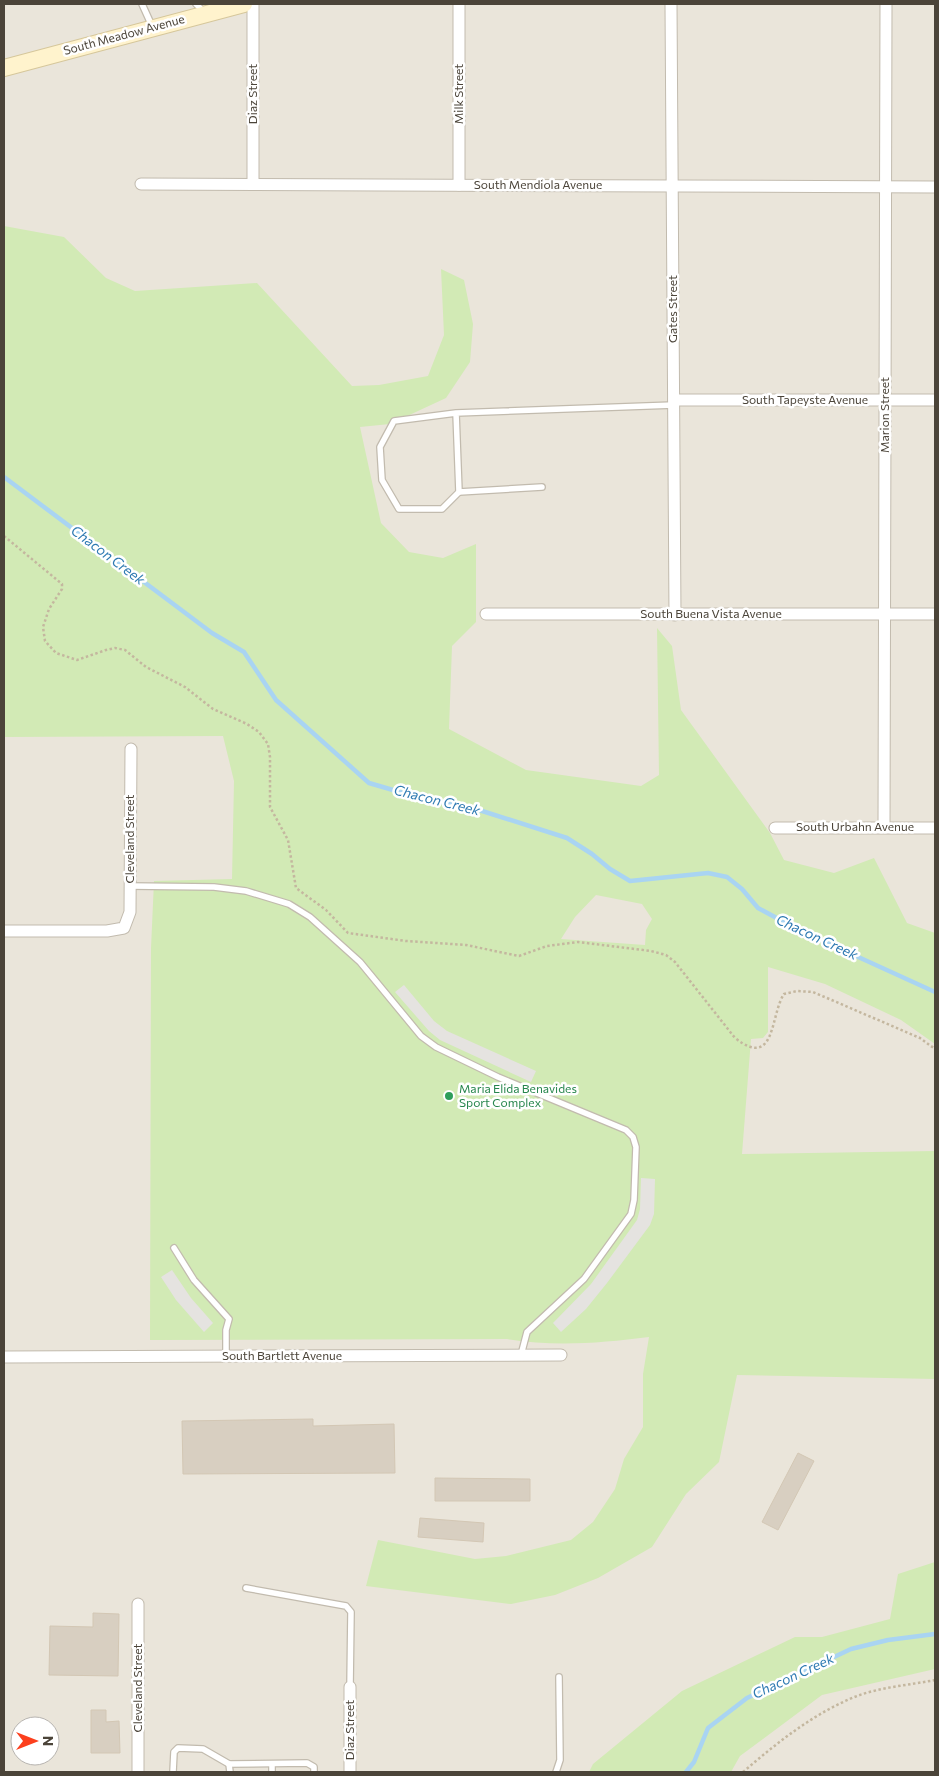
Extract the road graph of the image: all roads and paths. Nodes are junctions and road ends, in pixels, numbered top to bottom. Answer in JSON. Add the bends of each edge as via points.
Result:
{"nodes":[{"id":1,"x":142,"y":4,"type":"edge"},
{"id":2,"x":244,"y":4,"type":"edge"},
{"id":3,"x":253,"y":4,"type":"edge"},
{"id":4,"x":458,"y":4,"type":"edge"},
{"id":5,"x":672,"y":4,"type":"edge"},
{"id":6,"x":886,"y":4,"type":"edge"},
{"id":7,"x":201,"y":9,"type":"edge"},
{"id":8,"x":153,"y":28,"type":"junction"},
{"id":9,"x":4,"y":68,"type":"edge"},
{"id":10,"x":141,"y":184,"type":"dead end"},
{"id":11,"x":253,"y":184,"type":"junction"},
{"id":12,"x":459,"y":185,"type":"junction"},
{"id":13,"x":673,"y":185,"type":"junction"},
{"id":14,"x":886,"y":186,"type":"junction"},
{"id":15,"x":935,"y":187,"type":"edge"},
{"id":16,"x":885,"y":400,"type":"junction"},
{"id":17,"x":935,"y":400,"type":"edge"},
{"id":18,"x":674,"y":402,"type":"junction"},
{"id":19,"x":456,"y":413,"type":"junction"},
{"id":20,"x":542,"y":488,"type":"dead end"},
{"id":21,"x":459,"y":492,"type":"junction"},
{"id":22,"x":4,"y":536,"type":"edge"},
{"id":23,"x":486,"y":614,"type":"dead end"},
{"id":24,"x":885,"y":614,"type":"junction"},
{"id":25,"x":935,"y":614,"type":"edge"},
{"id":26,"x":675,"y":615,"type":"junction"},
{"id":27,"x":131,"y":749,"type":"dead end"},
{"id":28,"x":884,"y":827,"type":"junction"},
{"id":29,"x":775,"y":828,"type":"dead end"},
{"id":30,"x":935,"y":828,"type":"edge"},
{"id":31,"x":130,"y":886,"type":"junction"},
{"id":32,"x":4,"y":931,"type":"edge"},
{"id":33,"x":935,"y":1049,"type":"edge"},
{"id":34,"x":174,"y":1248,"type":"dead end"},
{"id":35,"x":522,"y":1355,"type":"junction"},
{"id":36,"x":561,"y":1355,"type":"dead end"},
{"id":37,"x":226,"y":1356,"type":"junction"},
{"id":38,"x":4,"y":1357,"type":"edge"},
{"id":39,"x":246,"y":1588,"type":"dead end"},
{"id":40,"x":138,"y":1604,"type":"dead end"},
{"id":41,"x":559,"y":1678,"type":"dead end"},
{"id":42,"x":935,"y":1680,"type":"edge"},
{"id":43,"x":350,"y":1687,"type":"joint"},
{"id":44,"x":229,"y":1764,"type":"junction"},
{"id":45,"x":272,"y":1764,"type":"junction"},
{"id":46,"x":138,"y":1772,"type":"edge"},
{"id":47,"x":173,"y":1772,"type":"edge"},
{"id":48,"x":230,"y":1772,"type":"edge"},
{"id":49,"x":272,"y":1772,"type":"edge"},
{"id":50,"x":314,"y":1772,"type":"edge"},
{"id":51,"x":350,"y":1772,"type":"edge"},
{"id":52,"x":556,"y":1772,"type":"edge"},
{"id":53,"x":743,"y":1772,"type":"edge"}],
"edges":[{"from":1,"to":8,"type":"lane"},
{"from":2,"to":7,"type":"main road","name":"South Meadow Avenue"},
{"from":3,"to":11,"type":"street","name":"Diaz Street"},
{"from":4,"to":12,"type":"street","name":"Milk Street"},
{"from":5,"to":13,"type":"street","name":"Gates Street"},
{"from":6,"to":14,"type":"street","name":"Marion Street"},
{"from":7,"to":8,"type":"main road","name":"South Meadow Avenue"},
{"from":8,"to":9,"type":"main road","name":"South Meadow Avenue"},
{"from":10,"to":11,"type":"street","name":"South Mendiola Avenue"},
{"from":11,"to":12,"type":"street","name":"South Mendiola Avenue"},
{"from":12,"to":13,"type":"street","name":"South Mendiola Avenue"},
{"from":13,"to":14,"type":"street","name":"South Mendiola Avenue"},
{"from":13,"to":18,"type":"street","name":"Gates Street"},
{"from":14,"to":15,"type":"street","name":"South Mendiola Avenue"},
{"from":14,"to":16,"type":"street","name":"Marion Street"},
{"from":16,"to":17,"type":"street","name":"South Tapeyste Avenue"},
{"from":16,"to":18,"type":"street","name":"South Tapeyste Avenue"},
{"from":16,"to":24,"type":"street","name":"Marion Street"},
{"from":18,"to":19,"type":"lane"},
{"from":18,"to":26,"type":"street","name":"Gates Street"},
{"from":19,"to":21,"type":"lane"},
{"from":19,"to":21,"type":"lane","via":[[394,421],[380,447],[382,480],[399,509],[442,509]]},
{"from":20,"to":21,"type":"lane"},
{"from":22,"to":33,"type":"path","via":[[62,584],[43,627],[45,640],[56,653],[77,660],[115,648],[125,650],[146,667],[185,686],[213,709],[259,732],[268,744],[270,757],[270,807],[288,840],[296,888],[326,910],[348,933],[466,945],[519,956],[547,946],[578,942],[651,951],[666,955],[674,962],[735,1038],[748,1047],[760,1047],[768,1042],[778,1004],[784,994],[797,991],[813,992],[860,1010],[920,1038]]},
{"from":23,"to":26,"type":"street","name":"South Buena Vista Avenue"},
{"from":24,"to":25,"type":"street","name":"South Buena Vista Avenue"},
{"from":24,"to":26,"type":"street","name":"South Buena Vista Avenue"},
{"from":24,"to":28,"type":"street","name":"Marion Street"},
{"from":27,"to":31,"type":"street","name":"Cleveland Street"},
{"from":28,"to":29,"type":"street","name":"South Urbahn Avenue"},
{"from":28,"to":30,"type":"street","name":"South Urbahn Avenue"},
{"from":31,"to":32,"type":"street","name":"Cleveland Street","via":[[130,912],[124,928],[107,931]]},
{"from":31,"to":35,"type":"lane","via":[[214,887],[246,891],[289,904],[310,917],[360,962],[422,1036],[436,1047],[498,1078],[626,1130],[633,1137],[636,1146],[631,1214],[584,1279],[527,1332]]},
{"from":34,"to":37,"type":"lane","via":[[194,1280],[229,1319]]},
{"from":35,"to":36,"type":"street","name":"South Bartlett Avenue"},
{"from":35,"to":37,"type":"street","name":"South Bartlett Avenue"},
{"from":37,"to":38,"type":"street","name":"South Bartlett Avenue"},
{"from":39,"to":43,"type":"lane","via":[[346,1606],[352,1612]]},
{"from":40,"to":46,"type":"street","name":"Cleveland Street"},
{"from":41,"to":52,"type":"lane","via":[[560,1760]]},
{"from":42,"to":53,"type":"path","via":[[859,1695],[825,1710]]},
{"from":43,"to":51,"type":"street","name":"Diaz Street"},
{"from":44,"to":45,"type":"lane"},
{"from":44,"to":47,"type":"lane","via":[[203,1749],[178,1748],[174,1752]]},
{"from":44,"to":48,"type":"lane"},
{"from":45,"to":49,"type":"lane"},
{"from":45,"to":50,"type":"lane","via":[[307,1763],[314,1767]]}]}
